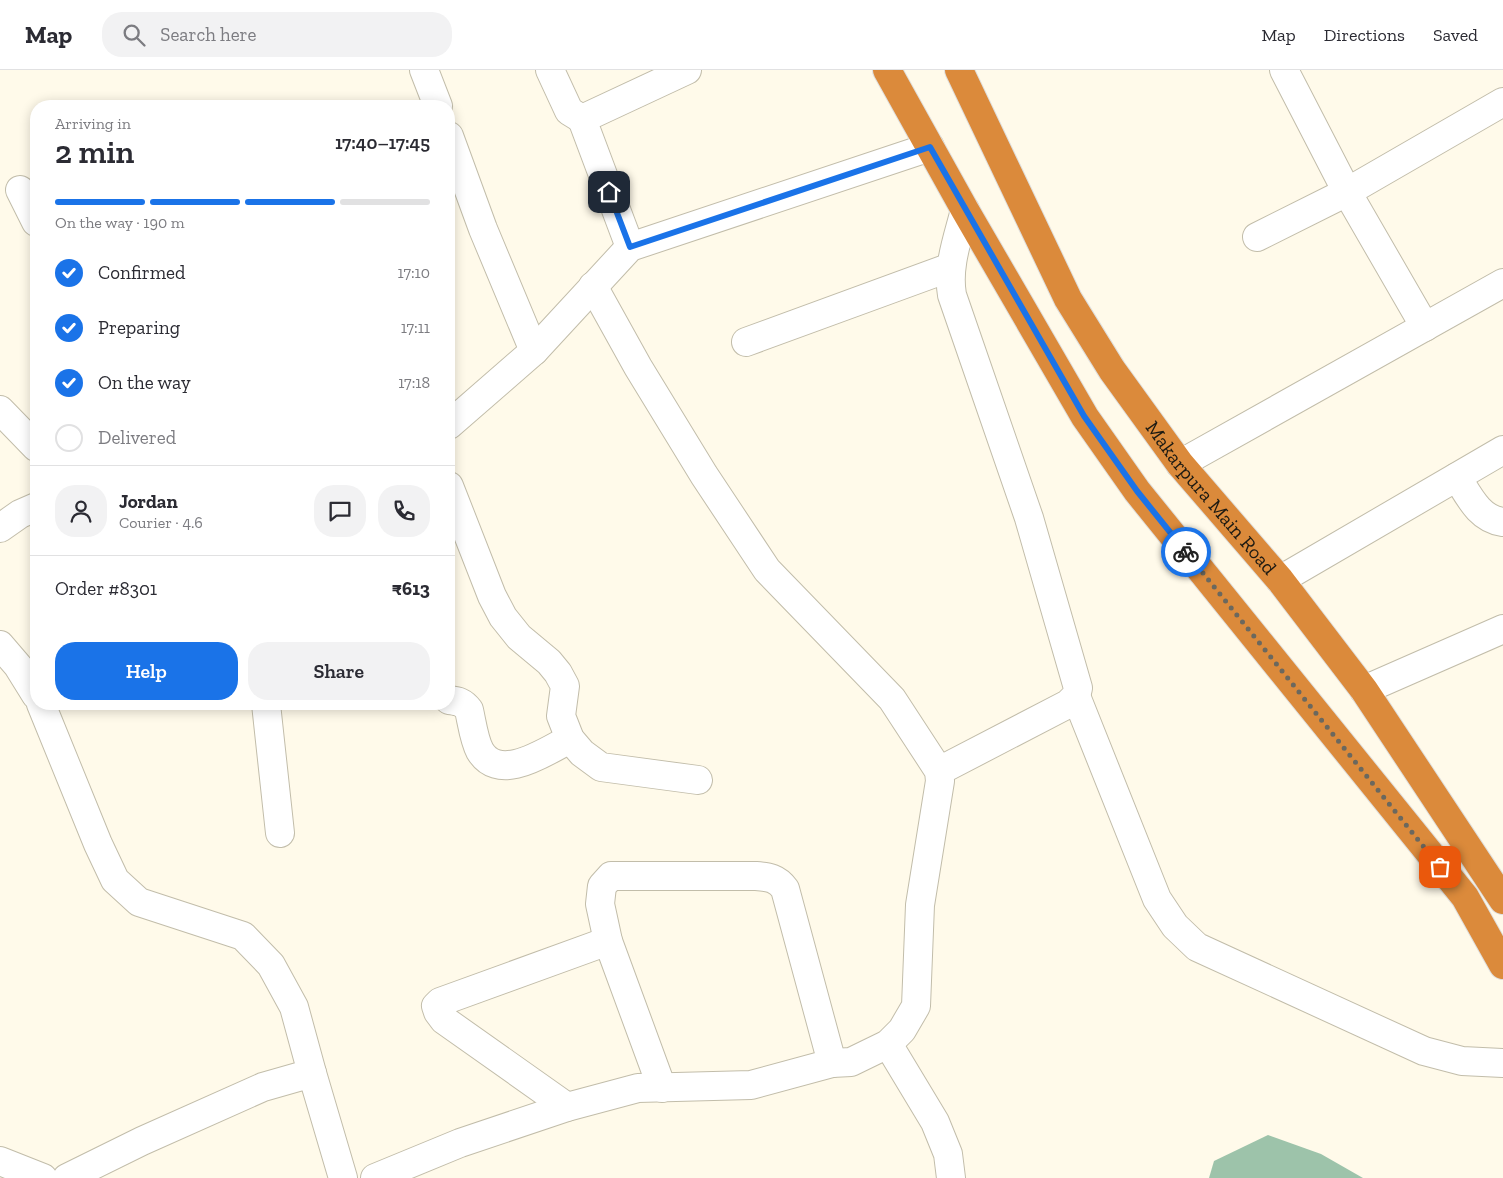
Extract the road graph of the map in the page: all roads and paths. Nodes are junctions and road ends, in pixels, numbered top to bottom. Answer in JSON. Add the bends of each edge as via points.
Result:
{"nodes":[{"id":1,"x":424,"y":70,"type":"edge"},
{"id":2,"x":550,"y":70,"type":"edge"},
{"id":3,"x":687,"y":70,"type":"edge"},
{"id":4,"x":887,"y":70,"type":"edge"},
{"id":5,"x":959,"y":70,"type":"edge"},
{"id":6,"x":1284,"y":70,"type":"edge"},
{"id":7,"x":436,"y":100,"type":"edge"},
{"id":8,"x":1503,"y":102,"type":"edge"},
{"id":9,"x":582,"y":119,"type":"junction"},
{"id":10,"x":930,"y":147,"type":"junction"},
{"id":11,"x":455,"y":152,"type":"edge"},
{"id":12,"x":20,"y":190,"type":"dead end"},
{"id":13,"x":1348,"y":192,"type":"junction"},
{"id":14,"x":30,"y":210,"type":"edge"},
{"id":15,"x":965,"y":210,"type":"junction"},
{"id":16,"x":1257,"y":237,"type":"dead end"},
{"id":17,"x":630,"y":247,"type":"junction"},
{"id":18,"x":951,"y":267,"type":"junction"},
{"id":19,"x":1503,"y":283,"type":"edge"},
{"id":20,"x":593,"y":286,"type":"junction"},
{"id":21,"x":1425,"y":327,"type":"junction"},
{"id":22,"x":746,"y":342,"type":"dead end"},
{"id":23,"x":534,"y":351,"type":"junction"},
{"id":24,"x":0,"y":410,"type":"edge"},
{"id":25,"x":455,"y":420,"type":"edge"},
{"id":26,"x":30,"y":441,"type":"edge"},
{"id":27,"x":1503,"y":450,"type":"edge"},
{"id":28,"x":1180,"y":464,"type":"junction"},
{"id":29,"x":1457,"y":477,"type":"junction"},
{"id":30,"x":455,"y":501,"type":"edge"},
{"id":31,"x":30,"y":510,"type":"edge"},
{"id":32,"x":2,"y":522,"type":"edge"},
{"id":33,"x":1503,"y":522,"type":"edge"},
{"id":34,"x":1280,"y":580,"type":"junction"},
{"id":35,"x":1503,"y":629,"type":"edge"},
{"id":36,"x":0,"y":645,"type":"edge"},
{"id":37,"x":30,"y":685,"type":"edge"},
{"id":38,"x":1364,"y":690,"type":"junction"},
{"id":39,"x":1076,"y":696,"type":"junction"},
{"id":40,"x":455,"y":701,"type":"edge"},
{"id":41,"x":44,"y":710,"type":"edge"},
{"id":42,"x":267,"y":710,"type":"edge"},
{"id":43,"x":570,"y":739,"type":"junction"},
{"id":44,"x":939,"y":771,"type":"junction"},
{"id":45,"x":698,"y":780,"type":"dead end"},
{"id":46,"x":280,"y":833,"type":"dead end"},
{"id":47,"x":1503,"y":900,"type":"edge"},
{"id":48,"x":608,"y":940,"type":"junction"},
{"id":49,"x":1503,"y":965,"type":"edge"},
{"id":50,"x":888,"y":1044,"type":"junction"},
{"id":51,"x":1503,"y":1063,"type":"edge"},
{"id":52,"x":832,"y":1064,"type":"junction"},
{"id":53,"x":312,"y":1073,"type":"junction"},
{"id":54,"x":662,"y":1088,"type":"junction"},
{"id":55,"x":567,"y":1107,"type":"junction"},
{"id":56,"x":0,"y":1161,"type":"edge"},
{"id":57,"x":43,"y":1178,"type":"edge"},
{"id":58,"x":67,"y":1178,"type":"edge"},
{"id":59,"x":343,"y":1178,"type":"edge"},
{"id":60,"x":375,"y":1178,"type":"edge"},
{"id":61,"x":950,"y":1178,"type":"edge"}],
"edges":[{"from":1,"to":7,"type":"street"},
{"from":2,"to":9,"type":"street","via":[[569,111]]},
{"from":3,"to":9,"type":"street"},
{"from":4,"to":10,"type":"highway"},
{"from":5,"to":28,"type":"highway","name":"Makarpura Main Road","via":[[1068,299],[1112,370]]},
{"from":6,"to":13,"type":"street"},
{"from":8,"to":13,"type":"street"},
{"from":9,"to":17,"type":"street"},
{"from":10,"to":15,"type":"highway"},
{"from":10,"to":17,"type":"street"},
{"from":11,"to":23,"type":"street"},
{"from":12,"to":14,"type":"street"},
{"from":13,"to":16,"type":"street"},
{"from":13,"to":21,"type":"street"},
{"from":15,"to":18,"type":"street"},
{"from":15,"to":49,"type":"highway","via":[[1084,416],[1137,491],[1465,898]]},
{"from":17,"to":20,"type":"street"},
{"from":18,"to":22,"type":"street"},
{"from":18,"to":39,"type":"street","via":[[952,295],[1030,518],[1078,688]]},
{"from":19,"to":21,"type":"street"},
{"from":20,"to":23,"type":"street"},
{"from":20,"to":44,"type":"street","via":[[638,367],[767,570],[892,699]]},
{"from":21,"to":28,"type":"street"},
{"from":23,"to":25,"type":"street"},
{"from":24,"to":26,"type":"street"},
{"from":27,"to":29,"type":"street"},
{"from":28,"to":34,"type":"highway","name":"Makarpura Main Road"},
{"from":29,"to":33,"type":"street","via":[[1481,513]]},
{"from":29,"to":34,"type":"street"},
{"from":30,"to":43,"type":"street","via":[[503,617],[519,637],[558,673],[565,686],[561,716]]},
{"from":31,"to":32,"type":"street"},
{"from":34,"to":38,"type":"highway","name":"Makarpura Main Road"},
{"from":35,"to":38,"type":"street"},
{"from":36,"to":37,"type":"street"},
{"from":38,"to":47,"type":"highway","name":"Makarpura Main Road"},
{"from":39,"to":44,"type":"street","via":[[1068,704]]},
{"from":39,"to":51,"type":"street","via":[[1157,899],[1175,926],[1197,947],[1424,1051],[1462,1061]]},
{"from":40,"to":43,"type":"street","via":[[465,704],[479,749],[487,761],[503,766],[523,763]]},
{"from":41,"to":53,"type":"street","via":[[115,880],[139,902],[243,936],[271,965],[294,1006]]},
{"from":42,"to":46,"type":"street"},
{"from":43,"to":45,"type":"street","via":[[601,767]]},
{"from":44,"to":50,"type":"street","via":[[920,905],[916,1006],[902,1030]]},
{"from":48,"to":52,"type":"street","via":[[600,904],[602,886],[611,876],[756,876],[779,881],[785,890]]},
{"from":48,"to":54,"type":"street"},
{"from":48,"to":55,"type":"street","via":[[436,1006],[444,1020]]},
{"from":50,"to":52,"type":"street","via":[[852,1062]]},
{"from":50,"to":61,"type":"street","via":[[935,1122],[948,1154]]},
{"from":52,"to":54,"type":"street","via":[[751,1085]]},
{"from":53,"to":58,"type":"street","via":[[264,1087]]},
{"from":53,"to":59,"type":"street"},
{"from":54,"to":55,"type":"street","via":[[638,1088]]},
{"from":55,"to":60,"type":"street","via":[[460,1143]]},
{"from":56,"to":57,"type":"street"}]}
